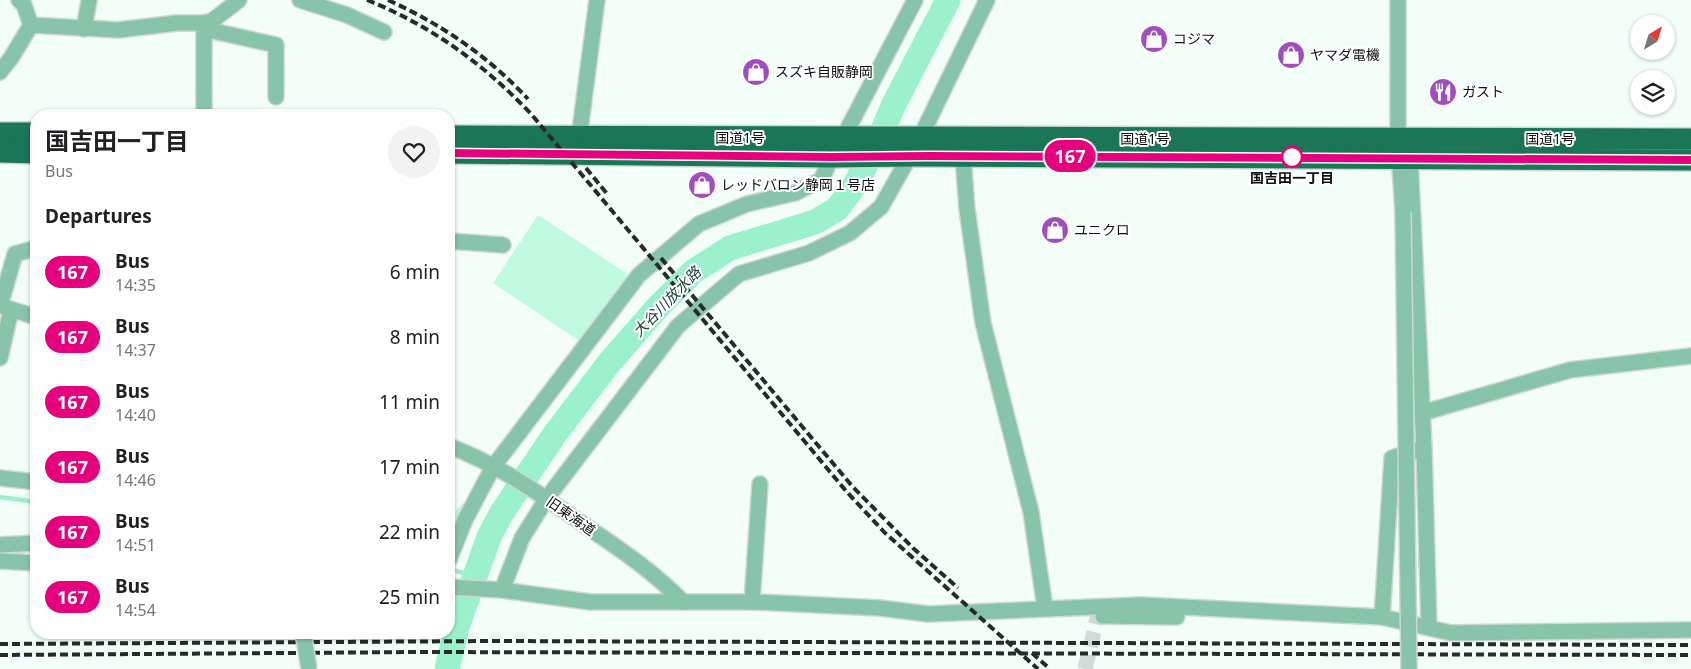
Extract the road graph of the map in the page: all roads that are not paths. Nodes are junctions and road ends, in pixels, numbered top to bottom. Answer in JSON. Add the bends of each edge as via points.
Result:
{"nodes":[{"id":1,"x":18,"y":0,"type":"edge"},
{"id":2,"x":89,"y":0,"type":"edge"},
{"id":3,"x":239,"y":0,"type":"edge"},
{"id":4,"x":300,"y":0,"type":"edge"},
{"id":5,"x":597,"y":0,"type":"edge"},
{"id":6,"x":915,"y":0,"type":"edge"},
{"id":7,"x":987,"y":0,"type":"edge"},
{"id":8,"x":1398,"y":0,"type":"edge"},
{"id":9,"x":31,"y":25,"type":"junction"},
{"id":10,"x":204,"y":26,"type":"junction"},
{"id":11,"x":84,"y":29,"type":"junction"},
{"id":12,"x":384,"y":32,"type":"dead end"},
{"id":13,"x":0,"y":72,"type":"edge"},
{"id":14,"x":276,"y":97,"type":"dead end"},
{"id":15,"x":204,"y":109,"type":"edge"},
{"id":16,"x":0,"y":133,"type":"edge"},
{"id":17,"x":30,"y":133,"type":"edge"},
{"id":18,"x":455,"y":136,"type":"edge"},
{"id":19,"x":579,"y":138,"type":"junction"},
{"id":20,"x":1691,"y":139,"type":"edge"},
{"id":21,"x":909,"y":147,"type":"junction"},
{"id":22,"x":841,"y":148,"type":"junction"},
{"id":23,"x":1402,"y":151,"type":"junction"},
{"id":24,"x":0,"y":152,"type":"edge"},
{"id":25,"x":30,"y":153,"type":"edge"},
{"id":26,"x":455,"y":153,"type":"edge"},
{"id":27,"x":963,"y":156,"type":"junction"},
{"id":28,"x":1691,"y":160,"type":"edge"},
{"id":29,"x":455,"y":241,"type":"edge"},
{"id":30,"x":503,"y":245,"type":"dead end"},
{"id":31,"x":30,"y":250,"type":"edge"},
{"id":32,"x":4,"y":307,"type":"edge"},
{"id":33,"x":30,"y":315,"type":"edge"},
{"id":34,"x":1691,"y":356,"type":"edge"},
{"id":35,"x":0,"y":358,"type":"edge"},
{"id":36,"x":1422,"y":413,"type":"junction"},
{"id":37,"x":1424,"y":448,"type":"junction"},
{"id":38,"x":455,"y":449,"type":"edge"},
{"id":39,"x":493,"y":467,"type":"junction"},
{"id":40,"x":0,"y":478,"type":"edge"},
{"id":41,"x":30,"y":481,"type":"edge"},
{"id":42,"x":760,"y":484,"type":"dead end"},
{"id":43,"x":547,"y":498,"type":"junction"},
{"id":44,"x":30,"y":543,"type":"edge"},
{"id":45,"x":0,"y":545,"type":"edge"},
{"id":46,"x":455,"y":545,"type":"edge"},
{"id":47,"x":0,"y":561,"type":"edge"},
{"id":48,"x":30,"y":563,"type":"edge"},
{"id":49,"x":455,"y":587,"type":"edge"},
{"id":50,"x":499,"y":590,"type":"junction"},
{"id":51,"x":683,"y":602,"type":"junction"},
{"id":52,"x":752,"y":602,"type":"junction"},
{"id":53,"x":1045,"y":608,"type":"junction"},
{"id":54,"x":1186,"y":608,"type":"junction"},
{"id":55,"x":1100,"y":616,"type":"dead end"},
{"id":56,"x":1382,"y":616,"type":"junction"},
{"id":57,"x":1429,"y":628,"type":"junction"},
{"id":58,"x":1691,"y":630,"type":"edge"},
{"id":59,"x":304,"y":639,"type":"edge"},
{"id":60,"x":309,"y":669,"type":"edge"},
{"id":61,"x":1409,"y":669,"type":"edge"}],
"edges":[{"from":1,"to":9,"type":"street","via":[[24,5]]},
{"from":2,"to":11,"type":"street"},
{"from":3,"to":10,"type":"street"},
{"from":4,"to":12,"type":"street"},
{"from":5,"to":19,"type":"street"},
{"from":6,"to":22,"type":"street"},
{"from":7,"to":21,"type":"street"},
{"from":8,"to":23,"type":"street"},
{"from":9,"to":11,"type":"street"},
{"from":9,"to":13,"type":"street"},
{"from":10,"to":11,"type":"street","via":[[177,23],[118,30]]},
{"from":10,"to":14,"type":"street","via":[[276,44]]},
{"from":10,"to":15,"type":"street"},
{"from":16,"to":17,"type":"highway"},
{"from":18,"to":19,"type":"highway","name":"国道1号"},
{"from":19,"to":22,"type":"highway","name":"国道1号"},
{"from":20,"to":23,"type":"highway","name":"国道1号"},
{"from":21,"to":22,"type":"highway","name":"国道1号"},
{"from":21,"to":23,"type":"highway","name":"国道1号"},
{"from":21,"to":27,"type":"highway","name":"国道1号"},
{"from":21,"to":43,"type":"street","via":[[881,207],[850,233],[808,253],[738,274],[678,326]]},
{"from":22,"to":26,"type":"highway","name":"国道1号"},
{"from":22,"to":39,"type":"street","via":[[820,180],[796,193],[747,204],[699,224],[639,275]]},
{"from":23,"to":27,"type":"highway","name":"国道1号"},
{"from":23,"to":28,"type":"highway","name":"国道1号"},
{"from":23,"to":36,"type":"street"},
{"from":23,"to":61,"type":"street","bridge":true},
{"from":24,"to":25,"type":"highway"},
{"from":27,"to":53,"type":"street","via":[[983,322],[1031,512]]},
{"from":29,"to":30,"type":"street"},
{"from":31,"to":32,"type":"street","via":[[15,254]]},
{"from":32,"to":33,"type":"street"},
{"from":32,"to":35,"type":"street"},
{"from":34,"to":36,"type":"street","via":[[1570,370]]},
{"from":36,"to":37,"type":"street"},
{"from":37,"to":56,"type":"street","via":[[1392,458]]},
{"from":37,"to":57,"type":"street"},
{"from":38,"to":39,"type":"street","name":"旧東海道"},
{"from":39,"to":43,"type":"street","name":"旧東海道"},
{"from":39,"to":46,"type":"street"},
{"from":40,"to":41,"type":"street"},
{"from":42,"to":52,"type":"street"},
{"from":43,"to":50,"type":"street","via":[[522,538]]},
{"from":43,"to":51,"type":"street","name":"旧東海道","via":[[643,566]]},
{"from":44,"to":45,"type":"street"},
{"from":47,"to":48,"type":"street"},
{"from":49,"to":50,"type":"street"},
{"from":50,"to":51,"type":"street","via":[[590,602]]},
{"from":51,"to":52,"type":"street"},
{"from":52,"to":53,"type":"street","via":[[880,608],[928,614]]},
{"from":53,"to":54,"type":"street","via":[[1141,605]]},
{"from":54,"to":55,"type":"street","via":[[1184,617]]},
{"from":54,"to":56,"type":"street"},
{"from":56,"to":57,"type":"street"},
{"from":57,"to":58,"type":"street","via":[[1452,633]]},
{"from":59,"to":60,"type":"street","bridge":true}]}
